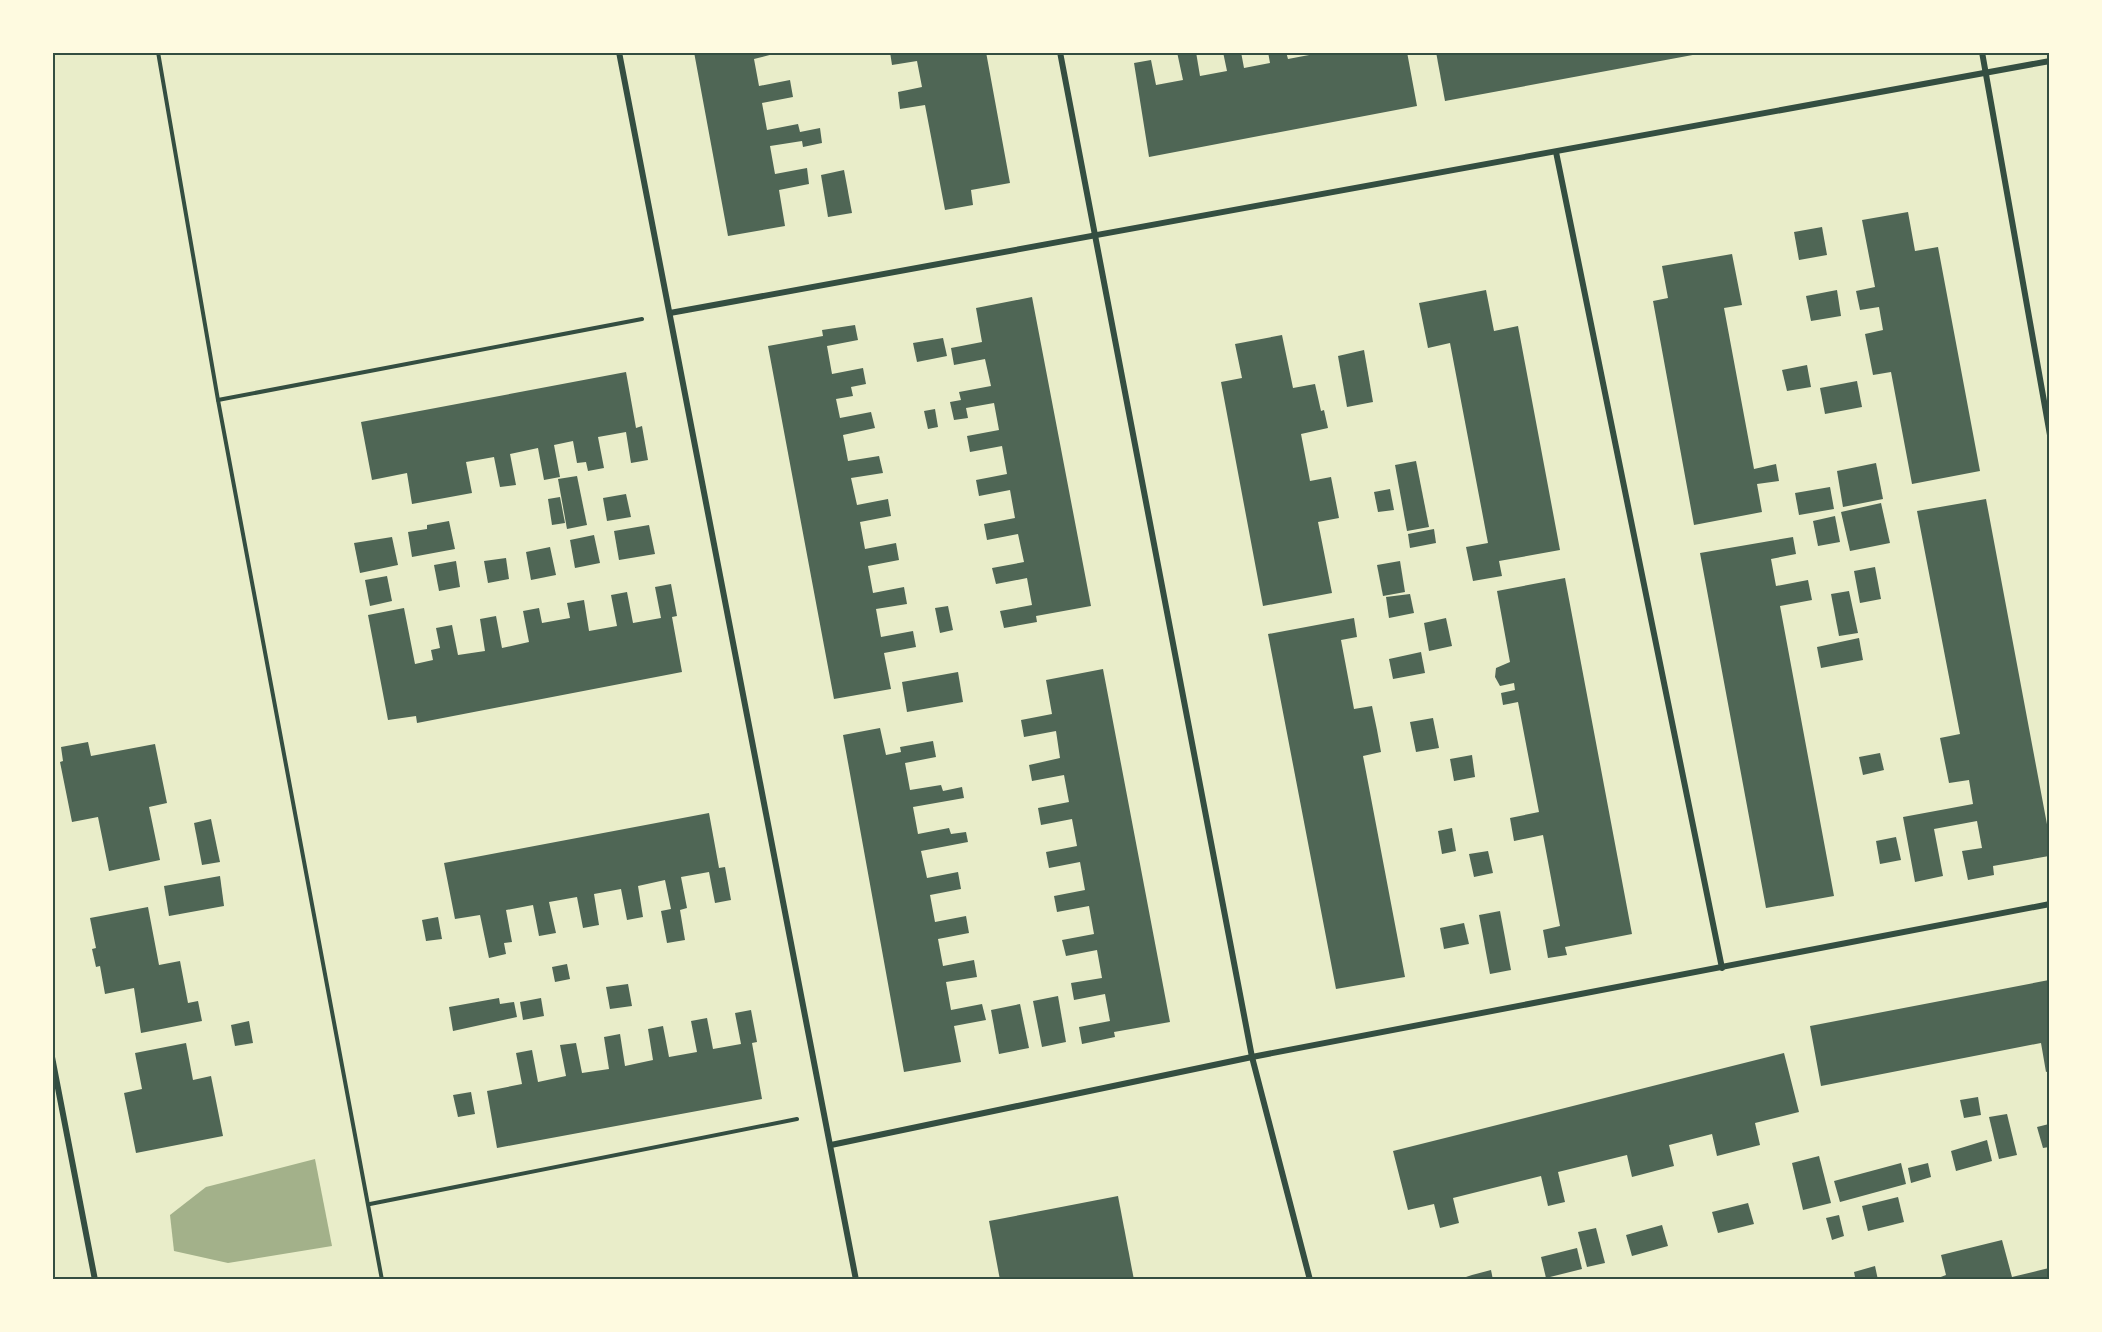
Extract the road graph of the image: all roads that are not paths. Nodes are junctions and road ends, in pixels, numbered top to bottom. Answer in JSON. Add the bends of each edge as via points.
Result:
{"nodes":[{"id":1,"x":619,"y":52,"type":"edge"},
{"id":2,"x":1060,"y":52,"type":"edge"},
{"id":3,"x":1982,"y":52,"type":"edge"},
{"id":4,"x":2049,"y":61,"type":"edge"},
{"id":5,"x":1986,"y":74,"type":"junction"},
{"id":6,"x":1556,"y":152,"type":"junction"},
{"id":7,"x":1096,"y":236,"type":"junction"},
{"id":8,"x":670,"y":313,"type":"junction"},
{"id":9,"x":2049,"y":435,"type":"edge"},
{"id":10,"x":2049,"y":904,"type":"edge"},
{"id":11,"x":1722,"y":968,"type":"junction"},
{"id":12,"x":52,"y":1057,"type":"edge"},
{"id":13,"x":1251,"y":1057,"type":"junction"},
{"id":14,"x":831,"y":1145,"type":"junction"},
{"id":15,"x":95,"y":1280,"type":"edge"},
{"id":16,"x":856,"y":1280,"type":"edge"},
{"id":17,"x":1311,"y":1280,"type":"edge"}],
"edges":[{"from":1,"to":8,"type":"street"},
{"from":2,"to":7,"type":"street"},
{"from":3,"to":5,"type":"street"},
{"from":4,"to":5,"type":"street"},
{"from":5,"to":6,"type":"street"},
{"from":5,"to":9,"type":"street"},
{"from":6,"to":7,"type":"street"},
{"from":6,"to":11,"type":"street"},
{"from":7,"to":8,"type":"street"},
{"from":7,"to":13,"type":"street"},
{"from":8,"to":14,"type":"street"},
{"from":10,"to":11,"type":"street"},
{"from":11,"to":13,"type":"street"},
{"from":12,"to":15,"type":"street"},
{"from":13,"to":14,"type":"street"},
{"from":13,"to":17,"type":"street"},
{"from":14,"to":16,"type":"street"}]}
